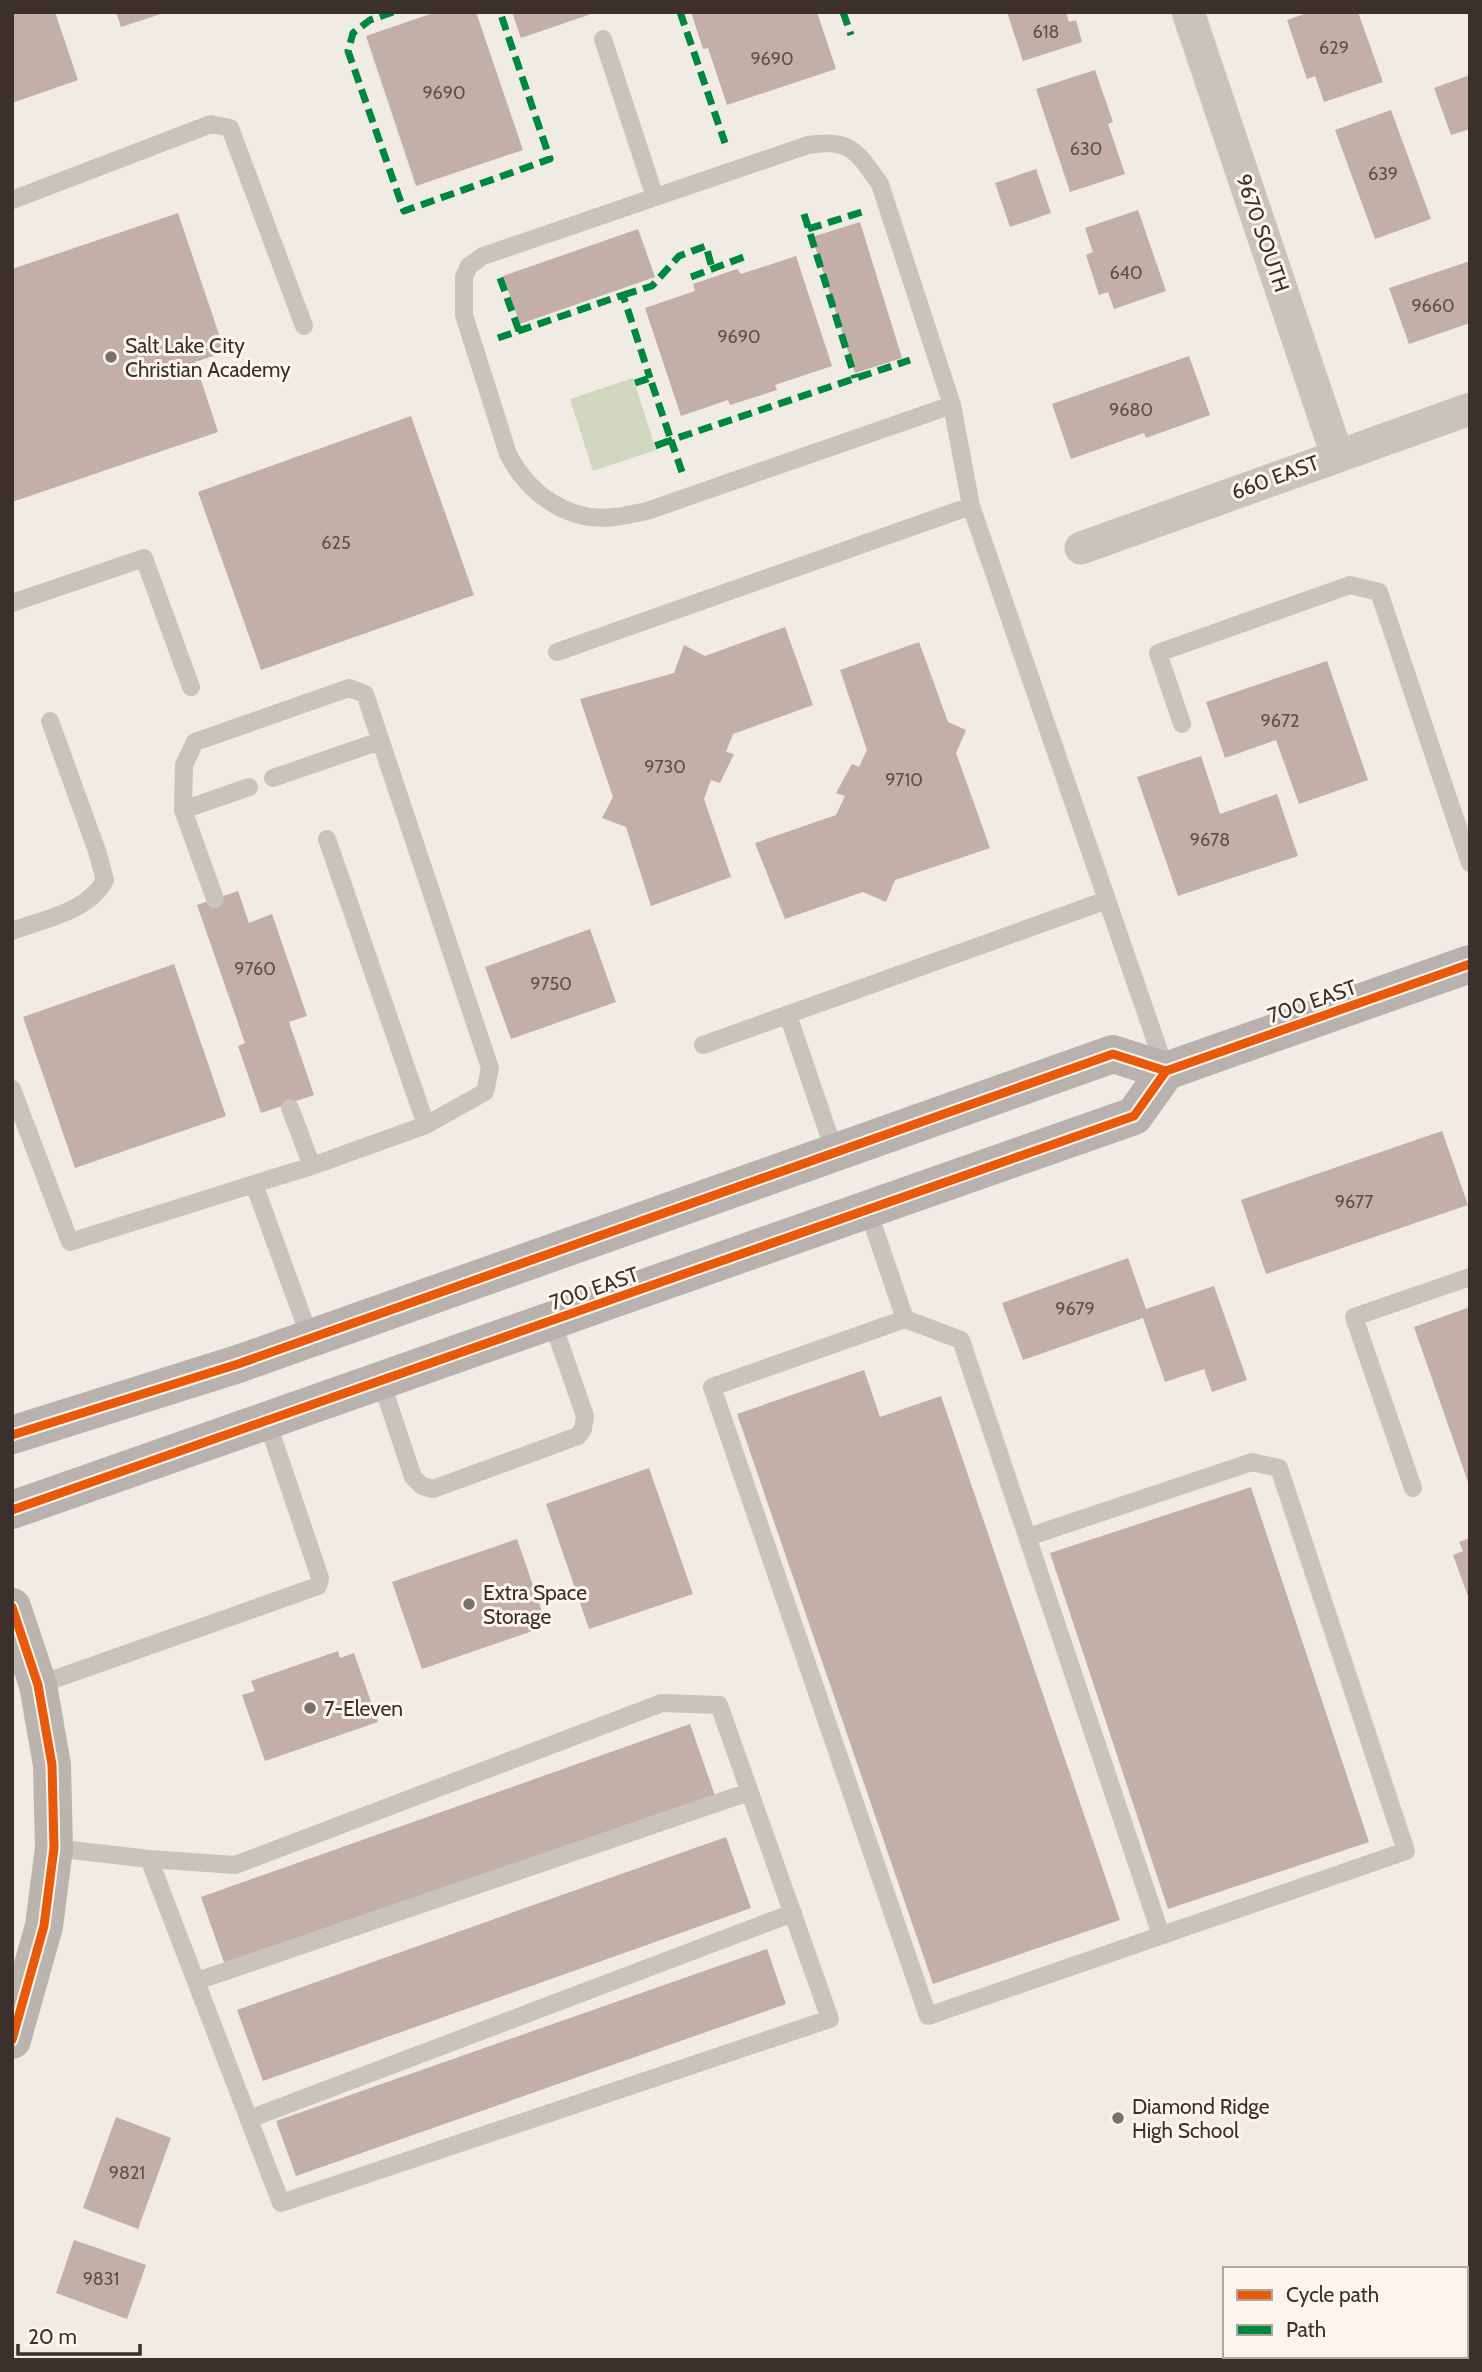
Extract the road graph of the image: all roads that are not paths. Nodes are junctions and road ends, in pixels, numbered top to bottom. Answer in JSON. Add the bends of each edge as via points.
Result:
{"nodes":[{"id":1,"x":1188,"y":12,"type":"edge"},
{"id":2,"x":603,"y":39,"type":"dead end"},
{"id":3,"x":655,"y":197,"type":"junction"},
{"id":4,"x":12,"y":200,"type":"edge"},
{"id":5,"x":304,"y":326,"type":"dead end"},
{"id":6,"x":952,"y":405,"type":"junction"},
{"id":7,"x":1470,"y":409,"type":"edge"},
{"id":8,"x":1337,"y":455,"type":"junction"},
{"id":9,"x":971,"y":506,"type":"junction"},
{"id":10,"x":1081,"y":548,"type":"dead end"},
{"id":11,"x":12,"y":603,"type":"edge"},
{"id":12,"x":557,"y":652,"type":"dead end"},
{"id":13,"x":191,"y":687,"type":"dead end"},
{"id":14,"x":50,"y":721,"type":"dead end"},
{"id":15,"x":1182,"y":724,"type":"dead end"},
{"id":16,"x":380,"y":741,"type":"junction"},
{"id":17,"x":273,"y":778,"type":"dead end"},
{"id":18,"x":249,"y":787,"type":"dead end"},
{"id":19,"x":183,"y":810,"type":"junction"},
{"id":20,"x":327,"y":839,"type":"dead end"},
{"id":21,"x":1470,"y":863,"type":"edge"},
{"id":22,"x":215,"y":899,"type":"dead end"},
{"id":23,"x":1107,"y":900,"type":"junction"},
{"id":24,"x":12,"y":931,"type":"edge"},
{"id":25,"x":1470,"y":964,"type":"edge"},
{"id":26,"x":788,"y":1015,"type":"junction"},
{"id":27,"x":703,"y":1045,"type":"dead end"},
{"id":28,"x":1166,"y":1071,"type":"junction"},
{"id":29,"x":12,"y":1089,"type":"edge"},
{"id":30,"x":290,"y":1108,"type":"dead end"},
{"id":31,"x":426,"y":1125,"type":"junction"},
{"id":32,"x":835,"y":1153,"type":"junction"},
{"id":33,"x":312,"y":1166,"type":"junction"},
{"id":34,"x":254,"y":1184,"type":"junction"},
{"id":35,"x":868,"y":1210,"type":"junction"},
{"id":36,"x":1470,"y":1277,"type":"edge"},
{"id":37,"x":905,"y":1319,"type":"junction"},
{"id":38,"x":552,"y":1321,"type":"junction"},
{"id":39,"x":310,"y":1338,"type":"junction"},
{"id":40,"x":381,"y":1381,"type":"junction"},
{"id":41,"x":267,"y":1421,"type":"junction"},
{"id":42,"x":12,"y":1435,"type":"edge"},
{"id":43,"x":1413,"y":1488,"type":"dead end"},
{"id":44,"x":12,"y":1510,"type":"edge"},
{"id":45,"x":1028,"y":1537,"type":"junction"},
{"id":46,"x":12,"y":1607,"type":"edge"},
{"id":47,"x":38,"y":1685,"type":"junction"},
{"id":48,"x":749,"y":1792,"type":"junction"},
{"id":49,"x":54,"y":1848,"type":"junction"},
{"id":50,"x":149,"y":1859,"type":"junction"},
{"id":51,"x":793,"y":1913,"type":"junction"},
{"id":52,"x":1161,"y":1935,"type":"junction"},
{"id":53,"x":197,"y":1981,"type":"junction"},
{"id":54,"x":12,"y":2040,"type":"edge"},
{"id":55,"x":249,"y":2119,"type":"junction"}],
"edges":[{"from":1,"to":8,"type":"street","name":"9670 SOUTH"},
{"from":2,"to":3,"type":"lane"},
{"from":3,"to":6,"type":"lane","via":[[808,145],[846,145],[880,184]]},
{"from":3,"to":6,"type":"lane","via":[[483,256],[464,277],[464,314],[508,454],[517,472],[556,507],[612,518],[647,511]]},
{"from":4,"to":5,"type":"lane","via":[[211,124],[230,128]]},
{"from":6,"to":9,"type":"lane"},
{"from":7,"to":8,"type":"street","name":"660 EAST"},
{"from":8,"to":10,"type":"street","name":"660 EAST"},
{"from":9,"to":12,"type":"lane"},
{"from":9,"to":23,"type":"lane"},
{"from":11,"to":13,"type":"lane","via":[[144,558]]},
{"from":14,"to":24,"type":"lane","via":[[105,880],[83,905]]},
{"from":15,"to":21,"type":"lane","via":[[1158,653],[1350,584],[1379,592]]},
{"from":16,"to":17,"type":"lane"},
{"from":16,"to":19,"type":"lane","via":[[365,694],[349,688],[195,742],[184,765]]},
{"from":16,"to":31,"type":"lane","via":[[490,1068],[485,1092]]},
{"from":18,"to":19,"type":"lane"},
{"from":19,"to":22,"type":"lane"},
{"from":20,"to":31,"type":"lane"},
{"from":23,"to":26,"type":"lane"},
{"from":23,"to":28,"type":"lane"},
{"from":25,"to":28,"type":"main road","name":"700 EAST"},
{"from":26,"to":27,"type":"lane"},
{"from":26,"to":32,"type":"lane"},
{"from":28,"to":32,"type":"main road","via":[[1113,1054]]},
{"from":28,"to":35,"type":"main road","name":"700 EAST","via":[[1134,1116]]},
{"from":29,"to":34,"type":"lane","via":[[70,1242]]},
{"from":30,"to":33,"type":"lane"},
{"from":31,"to":33,"type":"lane"},
{"from":32,"to":39,"type":"main road"},
{"from":33,"to":34,"type":"lane"},
{"from":34,"to":39,"type":"lane"},
{"from":35,"to":37,"type":"lane"},
{"from":35,"to":38,"type":"main road","name":"700 EAST"},
{"from":36,"to":43,"type":"lane","via":[[1354,1317]]},
{"from":37,"to":45,"type":"lane","via":[[961,1340]]},
{"from":37,"to":52,"type":"lane","via":[[712,1387],[928,2016]]},
{"from":38,"to":40,"type":"main road","name":"700 EAST"},
{"from":38,"to":40,"type":"lane","via":[[585,1416],[583,1429],[578,1436],[433,1489],[413,1477]]},
{"from":39,"to":42,"type":"main road"},
{"from":40,"to":41,"type":"main road","name":"700 EAST"},
{"from":41,"to":44,"type":"main road","name":"700 EAST"},
{"from":41,"to":47,"type":"lane","via":[[320,1578],[318,1586]]},
{"from":45,"to":52,"type":"lane"},
{"from":45,"to":52,"type":"lane","via":[[1252,1462],[1279,1468],[1406,1851]]},
{"from":46,"to":47,"type":"main road"},
{"from":47,"to":49,"type":"main road","via":[[52,1765]]},
{"from":48,"to":50,"type":"lane","via":[[719,1705],[662,1703],[235,1865]]},
{"from":48,"to":51,"type":"lane"},
{"from":48,"to":53,"type":"lane"},
{"from":49,"to":50,"type":"lane"},
{"from":49,"to":54,"type":"main road","via":[[44,1926]]},
{"from":50,"to":53,"type":"lane"},
{"from":51,"to":55,"type":"lane"},
{"from":51,"to":55,"type":"lane","via":[[830,2019],[282,2203]]},
{"from":53,"to":55,"type":"lane"}]}
